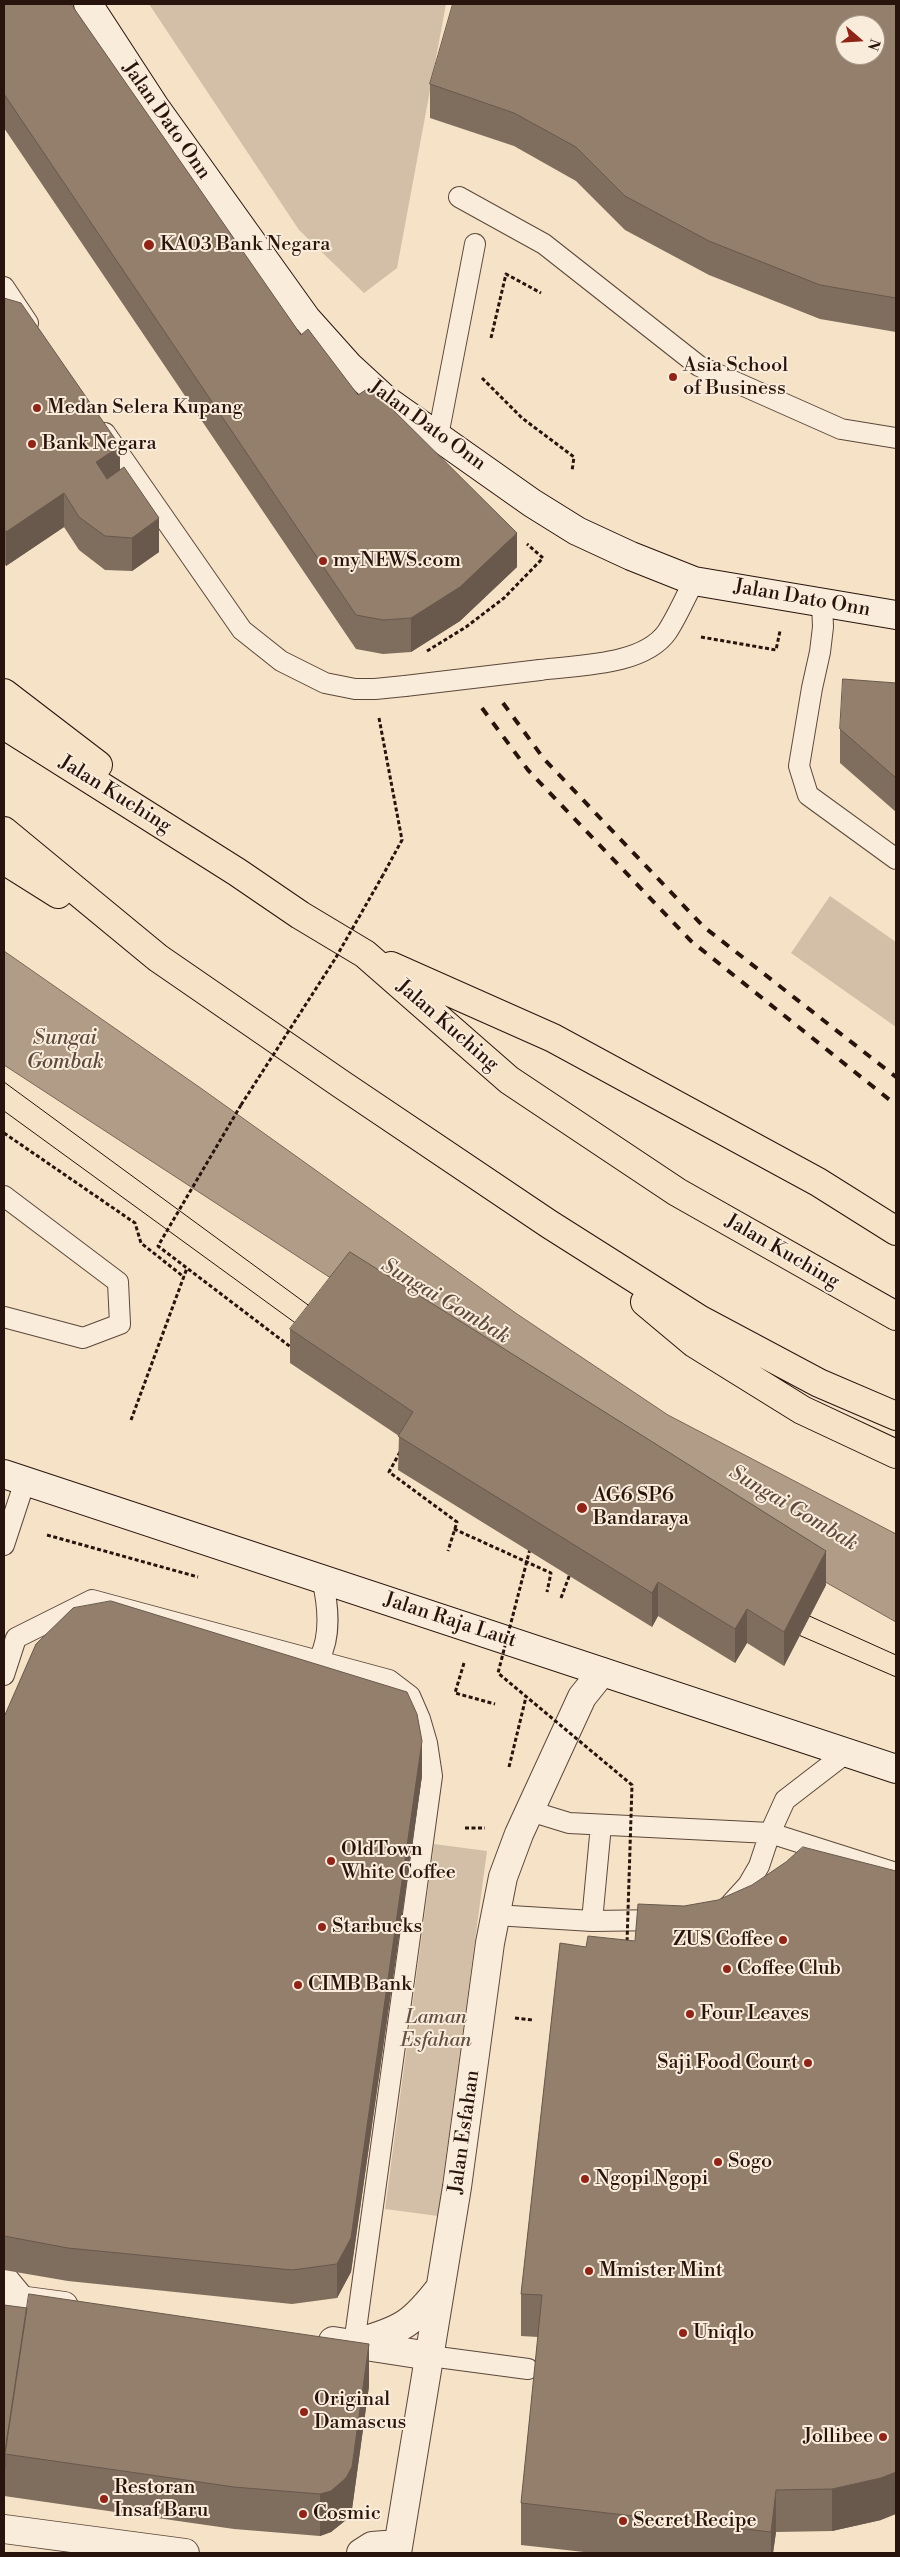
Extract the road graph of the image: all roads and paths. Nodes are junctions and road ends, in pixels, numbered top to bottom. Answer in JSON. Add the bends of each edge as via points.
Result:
{"nodes":[{"id":1,"x":88,"y":4,"type":"edge"},
{"id":2,"x":459,"y":197,"type":"dead end"},
{"id":3,"x":475,"y":244,"type":"dead end"},
{"id":4,"x":5,"y":291,"type":"edge"},
{"id":5,"x":541,"y":293,"type":"dead end"},
{"id":6,"x":491,"y":340,"type":"dead end"},
{"id":7,"x":41,"y":341,"type":"edge"},
{"id":8,"x":484,"y":369,"type":"dead end"},
{"id":9,"x":96,"y":420,"type":"edge"},
{"id":10,"x":438,"y":436,"type":"junction"},
{"id":11,"x":896,"y":438,"type":"edge"},
{"id":12,"x":572,"y":471,"type":"dead end"},
{"id":13,"x":522,"y":540,"type":"dead end"},
{"id":14,"x":694,"y":581,"type":"junction"},
{"id":15,"x":822,"y":603,"type":"junction"},
{"id":16,"x":896,"y":615,"type":"edge"},
{"id":17,"x":781,"y":628,"type":"dead end"},
{"id":18,"x":695,"y":636,"type":"dead end"},
{"id":19,"x":425,"y":652,"type":"dead end"},
{"id":20,"x":4,"y":693,"type":"edge"},
{"id":21,"x":378,"y":716,"type":"dead end"},
{"id":22,"x":4,"y":725,"type":"edge"},
{"id":23,"x":4,"y":831,"type":"edge"},
{"id":24,"x":896,"y":859,"type":"edge"},
{"id":25,"x":4,"y":860,"type":"edge"},
{"id":26,"x":237,"y":872,"type":"junction"},
{"id":27,"x":365,"y":954,"type":"junction"},
{"id":28,"x":158,"y":958,"type":"junction"},
{"id":29,"x":4,"y":1133,"type":"edge"},
{"id":30,"x":4,"y":1196,"type":"edge"},
{"id":31,"x":549,"y":1224,"type":"junction"},
{"id":32,"x":896,"y":1231,"type":"edge"},
{"id":33,"x":187,"y":1268,"type":"junction"},
{"id":34,"x":184,"y":1276,"type":"junction"},
{"id":35,"x":896,"y":1316,"type":"edge"},
{"id":36,"x":4,"y":1317,"type":"edge"},
{"id":37,"x":299,"y":1353,"type":"edge"},
{"id":38,"x":896,"y":1416,"type":"edge"},
{"id":39,"x":131,"y":1420,"type":"dead end"},
{"id":40,"x":400,"y":1450,"type":"edge"},
{"id":41,"x":896,"y":1454,"type":"edge"},
{"id":42,"x":14,"y":1477,"type":"edge"},
{"id":43,"x":454,"y":1528,"type":"junction"},
{"id":44,"x":47,"y":1535,"type":"dead end"},
{"id":45,"x":4,"y":1545,"type":"edge"},
{"id":46,"x":448,"y":1551,"type":"dead end"},
{"id":47,"x":539,"y":1551,"type":"edge"},
{"id":48,"x":528,"y":1561,"type":"junction"},
{"id":49,"x":571,"y":1571,"type":"edge"},
{"id":50,"x":199,"y":1578,"type":"dead end"},
{"id":51,"x":322,"y":1578,"type":"junction"},
{"id":52,"x":547,"y":1592,"type":"dead end"},
{"id":53,"x":561,"y":1598,"type":"dead end"},
{"id":54,"x":218,"y":1632,"type":"junction"},
{"id":55,"x":181,"y":1642,"type":"edge"},
{"id":56,"x":319,"y":1659,"type":"junction"},
{"id":57,"x":472,"y":1665,"type":"dead end"},
{"id":58,"x":489,"y":1671,"type":"dead end"},
{"id":59,"x":602,"y":1672,"type":"junction"},
{"id":60,"x":498,"y":1673,"type":"junction"},
{"id":61,"x":4,"y":1675,"type":"edge"},
{"id":62,"x":495,"y":1704,"type":"dead end"},
{"id":63,"x":846,"y":1753,"type":"junction"},
{"id":64,"x":896,"y":1769,"type":"edge"},
{"id":65,"x":530,"y":1811,"type":"junction"},
{"id":66,"x":601,"y":1825,"type":"junction"},
{"id":67,"x":465,"y":1828,"type":"dead end"},
{"id":68,"x":495,"y":1829,"type":"dead end"},
{"id":69,"x":770,"y":1833,"type":"junction"},
{"id":70,"x":896,"y":1873,"type":"edge"},
{"id":71,"x":714,"y":1914,"type":"edge"},
{"id":72,"x":495,"y":1915,"type":"junction"},
{"id":73,"x":592,"y":1920,"type":"junction"},
{"id":74,"x":679,"y":1920,"type":"edge"},
{"id":75,"x":626,"y":1947,"type":"edge"},
{"id":76,"x":4,"y":2273,"type":"edge"},
{"id":77,"x":440,"y":2288,"type":"junction"},
{"id":78,"x":15,"y":2300,"type":"edge"},
{"id":79,"x":85,"y":2309,"type":"edge"},
{"id":80,"x":306,"y":2338,"type":"edge"},
{"id":81,"x":366,"y":2346,"type":"junction"},
{"id":82,"x":430,"y":2356,"type":"junction"},
{"id":83,"x":528,"y":2369,"type":"dead end"},
{"id":84,"x":4,"y":2529,"type":"edge"},
{"id":85,"x":383,"y":2550,"type":"edge"},
{"id":86,"x":185,"y":2553,"type":"edge"}],
"edges":[{"from":1,"to":10,"type":"street","name":"Jalan Dato Onn","via":[[155,107],[306,318],[349,366],[386,400]]},
{"from":2,"to":11,"type":"lane","via":[[544,244],[699,366],[841,428]]},
{"from":3,"to":10,"type":"lane"},
{"from":4,"to":7,"type":"lane"},
{"from":5,"to":6,"type":"path","via":[[506,274]]},
{"from":8,"to":12,"type":"path","via":[[482,378],[522,418],[574,456]]},
{"from":9,"to":14,"type":"lane","bridge":true,"via":[[242,630],[281,661],[325,683],[355,689],[405,686],[616,660],[643,652],[666,634]]},
{"from":10,"to":14,"type":"street","name":"Jalan Dato Onn","via":[[577,531]]},
{"from":13,"to":19,"type":"path","via":[[543,558],[504,598]]},
{"from":14,"to":15,"type":"street","name":"Jalan Dato Onn"},
{"from":15,"to":16,"type":"street","name":"Jalan Dato Onn"},
{"from":15,"to":24,"type":"lane","via":[[820,652],[799,766],[808,795]]},
{"from":17,"to":18,"type":"path","via":[[776,650]]},
{"from":20,"to":26,"type":"highway"},
{"from":21,"to":33,"type":"path","bridge":true,"via":[[402,840],[335,959],[241,1105],[158,1246]]},
{"from":22,"to":26,"type":"highway","name":"Jalan Kuching"},
{"from":23,"to":28,"type":"highway"},
{"from":25,"to":28,"type":"highway"},
{"from":26,"to":27,"type":"highway","name":"Jalan Kuching"},
{"from":27,"to":32,"type":"highway","via":[[553,1038],[818,1182]]},
{"from":27,"to":35,"type":"highway","name":"Jalan Kuching","via":[[508,1080],[677,1192]]},
{"from":28,"to":31,"type":"highway"},
{"from":29,"to":34,"type":"path","via":[[135,1222],[141,1243]]},
{"from":30,"to":36,"type":"lane","via":[[118,1282],[120,1324],[83,1338]]},
{"from":31,"to":38,"type":"highway","via":[[700,1319],[819,1383]]},
{"from":31,"to":41,"type":"highway","via":[[694,1343],[802,1410]]},
{"from":33,"to":34,"type":"path"},
{"from":33,"to":37,"type":"path"},
{"from":34,"to":39,"type":"path"},
{"from":40,"to":43,"type":"path","via":[[389,1472],[457,1522]]},
{"from":42,"to":45,"type":"lane"},
{"from":42,"to":51,"type":"street","name":"Jalan Raja Laut"},
{"from":43,"to":46,"type":"path"},
{"from":43,"to":48,"type":"path"},
{"from":44,"to":50,"type":"path"},
{"from":47,"to":48,"type":"path","bridge":true,"via":[[531,1548]]},
{"from":48,"to":52,"type":"path","via":[[551,1573]]},
{"from":48,"to":60,"type":"path","bridge":true},
{"from":49,"to":53,"type":"path"},
{"from":51,"to":56,"type":"lane","via":[[327,1636]]},
{"from":51,"to":59,"type":"street","name":"Jalan Raja Laut"},
{"from":54,"to":55,"type":"lane"},
{"from":54,"to":56,"type":"lane"},
{"from":54,"to":61,"type":"lane","via":[[92,1600],[16,1638]]},
{"from":56,"to":81,"type":"lane","via":[[389,1680],[410,1696],[428,1743],[432,1776]]},
{"from":57,"to":62,"type":"path","via":[[464,1662],[455,1693]]},
{"from":58,"to":60,"type":"path"},
{"from":59,"to":63,"type":"street","name":"Jalan Raja Laut"},
{"from":59,"to":65,"type":"street","name":"Jalan Esfahan","via":[[582,1697]]},
{"from":60,"to":75,"type":"path","bridge":true,"via":[[632,1785]]},
{"from":63,"to":64,"type":"street","name":"Jalan Raja Laut"},
{"from":63,"to":69,"type":"lane","via":[[784,1800]]},
{"from":65,"to":66,"type":"lane","via":[[569,1823]]},
{"from":65,"to":72,"type":"street","name":"Jalan Esfahan","via":[[503,1878]]},
{"from":66,"to":69,"type":"lane"},
{"from":66,"to":73,"type":"lane"},
{"from":67,"to":68,"type":"path"},
{"from":69,"to":70,"type":"lane"},
{"from":69,"to":71,"type":"lane","via":[[759,1866],[748,1885],[730,1907]]},
{"from":72,"to":73,"type":"lane"},
{"from":72,"to":77,"type":"street","name":"Jalan Esfahan"},
{"from":73,"to":74,"type":"lane"},
{"from":76,"to":78,"type":"lane"},
{"from":77,"to":81,"type":"street","via":[[420,2313],[403,2327]]},
{"from":77,"to":82,"type":"street","name":"Jalan Esfahan"},
{"from":78,"to":79,"type":"street"},
{"from":80,"to":81,"type":"street"},
{"from":81,"to":82,"type":"street"},
{"from":81,"to":85,"type":"street","via":[[398,2361],[409,2377]]},
{"from":82,"to":83,"type":"lane"},
{"from":82,"to":85,"type":"street","name":"Jalan Esfahan"},
{"from":84,"to":86,"type":"street"}]}
